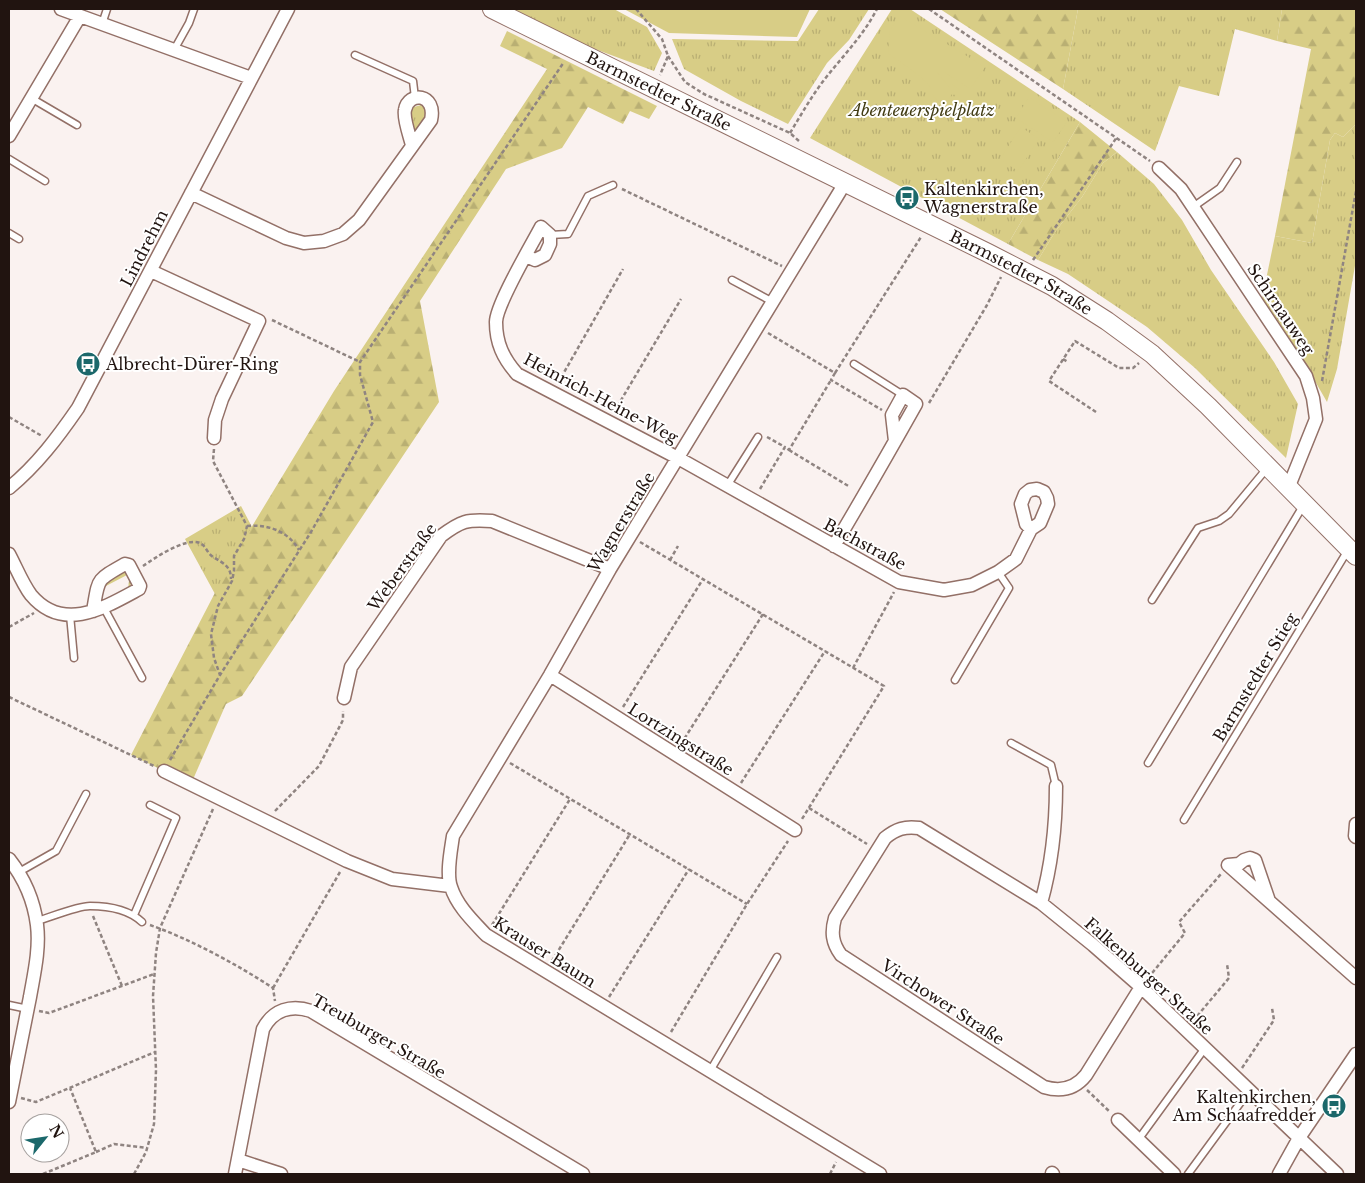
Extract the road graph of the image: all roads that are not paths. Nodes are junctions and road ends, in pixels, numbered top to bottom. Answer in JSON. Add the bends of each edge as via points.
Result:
{"nodes":[{"id":1,"x":61,"y":9,"type":"edge"},
{"id":2,"x":107,"y":9,"type":"edge"},
{"id":3,"x":194,"y":9,"type":"edge"},
{"id":4,"x":288,"y":9,"type":"edge"},
{"id":5,"x":492,"y":9,"type":"edge"},
{"id":6,"x":80,"y":16,"type":"junction"},
{"id":7,"x":102,"y":24,"type":"junction"},
{"id":8,"x":174,"y":50,"type":"junction"},
{"id":9,"x":355,"y":55,"type":"dead end"},
{"id":10,"x":251,"y":78,"type":"junction"},
{"id":11,"x":31,"y":98,"type":"junction"},
{"id":12,"x":415,"y":98,"type":"junction"},
{"id":13,"x":77,"y":125,"type":"dead end"},
{"id":14,"x":9,"y":136,"type":"edge"},
{"id":15,"x":412,"y":145,"type":"junction"},
{"id":16,"x":9,"y":160,"type":"edge"},
{"id":17,"x":1237,"y":162,"type":"dead end"},
{"id":18,"x":1159,"y":168,"type":"road end"},
{"id":19,"x":45,"y":181,"type":"dead end"},
{"id":20,"x":845,"y":183,"type":"junction"},
{"id":21,"x":613,"y":185,"type":"dead end"},
{"id":22,"x":191,"y":193,"type":"junction"},
{"id":23,"x":1193,"y":207,"type":"junction"},
{"id":24,"x":9,"y":233,"type":"edge"},
{"id":25,"x":550,"y":235,"type":"joint"},
{"id":26,"x":19,"y":239,"type":"dead end"},
{"id":27,"x":151,"y":271,"type":"junction"},
{"id":28,"x":732,"y":280,"type":"dead end"},
{"id":29,"x":773,"y":302,"type":"junction"},
{"id":30,"x":854,"y":364,"type":"dead end"},
{"id":31,"x":903,"y":395,"type":"junction"},
{"id":32,"x":758,"y":437,"type":"road end"},
{"id":33,"x":214,"y":438,"type":"road end"},
{"id":34,"x":895,"y":441,"type":"junction"},
{"id":35,"x":678,"y":458,"type":"junction"},
{"id":36,"x":1268,"y":466,"type":"junction"},
{"id":37,"x":727,"y":486,"type":"junction"},
{"id":38,"x":1289,"y":486,"type":"junction"},
{"id":39,"x":9,"y":488,"type":"edge"},
{"id":40,"x":1305,"y":502,"type":"junction"},
{"id":41,"x":1031,"y":530,"type":"dead end"},
{"id":42,"x":834,"y":546,"type":"junction"},
{"id":43,"x":1353,"y":552,"type":"edge"},
{"id":44,"x":9,"y":554,"type":"edge"},
{"id":45,"x":610,"y":569,"type":"junction"},
{"id":46,"x":998,"y":572,"type":"junction"},
{"id":47,"x":1152,"y":600,"type":"dead end"},
{"id":48,"x":99,"y":609,"type":"junction"},
{"id":49,"x":70,"y":615,"type":"junction"},
{"id":50,"x":74,"y":658,"type":"dead end"},
{"id":51,"x":550,"y":675,"type":"junction"},
{"id":52,"x":142,"y":678,"type":"dead end"},
{"id":53,"x":955,"y":680,"type":"dead end"},
{"id":54,"x":344,"y":698,"type":"road end"},
{"id":55,"x":1011,"y":743,"type":"dead end"},
{"id":56,"x":1148,"y":763,"type":"dead end"},
{"id":57,"x":164,"y":771,"type":"road end"},
{"id":58,"x":1056,"y":786,"type":"joint"},
{"id":59,"x":86,"y":794,"type":"dead end"},
{"id":60,"x":150,"y":804,"type":"dead end"},
{"id":61,"x":1184,"y":820,"type":"dead end"},
{"id":62,"x":1356,"y":824,"type":"edge"},
{"id":63,"x":919,"y":828,"type":"joint"},
{"id":64,"x":794,"y":830,"type":"road end"},
{"id":65,"x":1356,"y":837,"type":"edge"},
{"id":66,"x":9,"y":859,"type":"edge"},
{"id":67,"x":19,"y":872,"type":"junction"},
{"id":68,"x":450,"y":886,"type":"junction"},
{"id":69,"x":1269,"y":901,"type":"junction"},
{"id":70,"x":1040,"y":903,"type":"junction"},
{"id":71,"x":134,"y":915,"type":"junction"},
{"id":72,"x":37,"y":921,"type":"junction"},
{"id":73,"x":142,"y":922,"type":"road end"},
{"id":74,"x":777,"y":957,"type":"dead end"},
{"id":75,"x":1356,"y":978,"type":"edge"},
{"id":76,"x":1141,"y":986,"type":"junction"},
{"id":77,"x":9,"y":1005,"type":"edge"},
{"id":78,"x":28,"y":1009,"type":"junction"},
{"id":79,"x":1205,"y":1048,"type":"junction"},
{"id":80,"x":1356,"y":1054,"type":"edge"},
{"id":81,"x":710,"y":1072,"type":"junction"},
{"id":82,"x":1249,"y":1091,"type":"junction"},
{"id":83,"x":9,"y":1097,"type":"edge"},
{"id":84,"x":1118,"y":1120,"type":"road end"},
{"id":85,"x":1299,"y":1138,"type":"junction"},
{"id":86,"x":1138,"y":1140,"type":"junction"},
{"id":87,"x":238,"y":1160,"type":"junction"},
{"id":88,"x":235,"y":1174,"type":"edge"},
{"id":89,"x":281,"y":1174,"type":"edge"},
{"id":90,"x":583,"y":1174,"type":"edge"},
{"id":91,"x":880,"y":1174,"type":"edge"},
{"id":92,"x":1174,"y":1174,"type":"edge"},
{"id":93,"x":1188,"y":1174,"type":"edge"},
{"id":94,"x":1279,"y":1174,"type":"edge"},
{"id":95,"x":1337,"y":1174,"type":"edge"}],
"edges":[{"from":1,"to":6,"type":"street"},
{"from":2,"to":7,"type":"lane"},
{"from":3,"to":8,"type":"lane"},
{"from":4,"to":10,"type":"street","name":"Lindrehm"},
{"from":5,"to":20,"type":"main road","name":"Barmstedter Straße"},
{"from":6,"to":7,"type":"street"},
{"from":6,"to":11,"type":"street"},
{"from":7,"to":8,"type":"street"},
{"from":8,"to":10,"type":"street"},
{"from":9,"to":12,"type":"lane","via":[[413,82]]},
{"from":10,"to":22,"type":"street","name":"Lindrehm"},
{"from":11,"to":13,"type":"lane"},
{"from":11,"to":14,"type":"street"},
{"from":12,"to":15,"type":"street","via":[[408,102],[404,112]]},
{"from":12,"to":15,"type":"street","via":[[432,104],[433,112],[431,120]]},
{"from":15,"to":22,"type":"street","via":[[359,220],[343,234],[324,241],[304,243],[286,238]]},
{"from":16,"to":19,"type":"lane"},
{"from":17,"to":23,"type":"lane","via":[[1220,188]]},
{"from":18,"to":23,"type":"street","name":"Schirnauweg","via":[[1181,189]]},
{"from":20,"to":29,"type":"street","name":"Wagnerstraße"},
{"from":20,"to":36,"type":"main road","name":"Barmstedter Straße","via":[[1052,286],[1107,321],[1152,354]]},
{"from":21,"to":25,"type":"lane","via":[[588,196],[568,234]]},
{"from":22,"to":27,"type":"street","name":"Lindrehm"},
{"from":23,"to":38,"type":"street","name":"Schirnauweg","via":[[1306,376],[1314,398],[1316,419]]},
{"from":24,"to":26,"type":"lane"},
{"from":25,"to":35,"type":"street","name":"Heinrich-Heine-Weg","via":[[541,227],[502,301],[496,320],[497,340],[505,360],[516,374]]},
{"from":27,"to":33,"type":"street","via":[[259,321],[222,399],[215,420]]},
{"from":27,"to":39,"type":"street","name":"Lindrehm","via":[[78,408],[54,443]]},
{"from":28,"to":29,"type":"lane"},
{"from":29,"to":35,"type":"street","name":"Wagnerstraße"},
{"from":30,"to":31,"type":"lane"},
{"from":31,"to":34,"type":"street","via":[[892,415]]},
{"from":31,"to":34,"type":"street","via":[[916,404]]},
{"from":32,"to":37,"type":"lane"},
{"from":34,"to":42,"type":"street"},
{"from":35,"to":37,"type":"street","name":"Bachstraße"},
{"from":35,"to":45,"type":"street","name":"Wagnerstraße"},
{"from":36,"to":38,"type":"main road","name":"Barmstedter Straße"},
{"from":36,"to":47,"type":"lane","via":[[1229,514],[1220,521],[1198,528]]},
{"from":37,"to":42,"type":"street","name":"Bachstraße"},
{"from":38,"to":40,"type":"main road","name":"Barmstedter Straße"},
{"from":40,"to":43,"type":"main road","name":"Barmstedter Straße"},
{"from":40,"to":56,"type":"lane"},
{"from":41,"to":46,"type":"street","name":"Bachstraße","via":[[1016,559]]},
{"from":42,"to":46,"type":"street","name":"Bachstraße","via":[[899,582],[944,590],[972,585]]},
{"from":43,"to":61,"type":"lane","name":"Barmstedter Stieg"},
{"from":44,"to":49,"type":"street","via":[[30,594],[44,608]]},
{"from":45,"to":51,"type":"street","name":"Wagnerstraße"},
{"from":45,"to":54,"type":"street","name":"Weberstraße","via":[[492,521],[475,519],[457,524],[441,536],[351,666]]},
{"from":46,"to":53,"type":"lane","via":[[1009,588]]},
{"from":48,"to":48,"type":"street","via":[[98,582],[102,576],[129,565],[139,589]]},
{"from":48,"to":49,"type":"street"},
{"from":48,"to":52,"type":"lane"},
{"from":49,"to":50,"type":"lane"},
{"from":51,"to":64,"type":"street","name":"Lortzingstraße"},
{"from":51,"to":68,"type":"street","name":"Wagnerstraße","via":[[453,836]]},
{"from":55,"to":58,"type":"lane","via":[[1051,765]]},
{"from":57,"to":68,"type":"street","via":[[347,861],[392,879]]},
{"from":58,"to":70,"type":"street","via":[[1053,850]]},
{"from":59,"to":67,"type":"lane","via":[[56,850]]},
{"from":60,"to":71,"type":"lane","via":[[176,818]]},
{"from":62,"to":65,"type":"street"},
{"from":63,"to":70,"type":"street","name":"Falkenburger Straße"},
{"from":63,"to":76,"type":"street","name":"Virchower Straße","via":[[906,826],[894,830],[877,850],[836,918],[833,938],[841,955],[1053,1090],[1080,1083]]},
{"from":66,"to":67,"type":"street"},
{"from":67,"to":72,"type":"street"},
{"from":68,"to":81,"type":"street","name":"Krauser Baum","via":[[465,913],[486,936]]},
{"from":69,"to":69,"type":"street","via":[[1228,865],[1240,864],[1250,858],[1255,860]]},
{"from":69,"to":75,"type":"street"},
{"from":70,"to":76,"type":"street","name":"Falkenburger Straße"},
{"from":71,"to":72,"type":"lane","via":[[120,909],[89,906]]},
{"from":71,"to":73,"type":"lane"},
{"from":72,"to":78,"type":"street","via":[[37,956]]},
{"from":74,"to":81,"type":"lane"},
{"from":76,"to":79,"type":"street","name":"Falkenburger Straße"},
{"from":77,"to":78,"type":"lane"},
{"from":78,"to":83,"type":"street"},
{"from":79,"to":82,"type":"street","name":"Falkenburger Straße"},
{"from":79,"to":86,"type":"lane"},
{"from":80,"to":85,"type":"street"},
{"from":81,"to":91,"type":"street","name":"Krauser Baum"},
{"from":82,"to":85,"type":"street","name":"Falkenburger Straße"},
{"from":82,"to":93,"type":"lane"},
{"from":84,"to":86,"type":"street"},
{"from":85,"to":94,"type":"street"},
{"from":85,"to":95,"type":"street","name":"Falkenburger Straße"},
{"from":86,"to":92,"type":"street"},
{"from":87,"to":88,"type":"street"},
{"from":87,"to":89,"type":"street"},
{"from":87,"to":90,"type":"street","name":"Treuburger Straße","via":[[266,1023],[276,1013],[297,1007],[311,1011]]}]}
